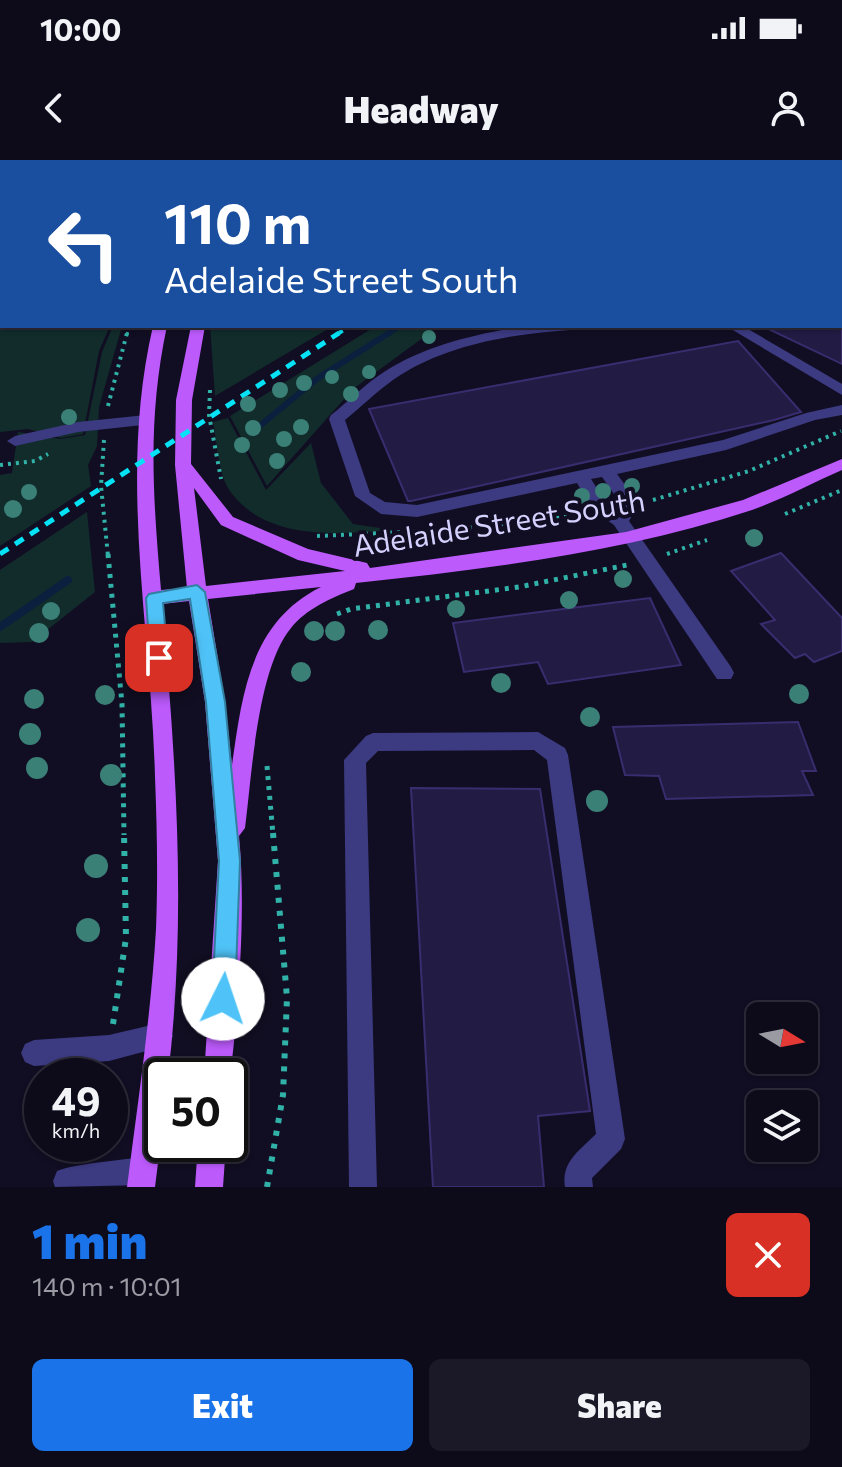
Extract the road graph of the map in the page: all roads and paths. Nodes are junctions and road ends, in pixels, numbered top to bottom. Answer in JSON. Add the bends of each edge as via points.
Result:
{"nodes":[{"id":1,"x":129,"y":328,"type":"edge"},
{"id":2,"x":160,"y":328,"type":"edge"},
{"id":3,"x":198,"y":328,"type":"edge"},
{"id":4,"x":534,"y":328,"type":"edge"},
{"id":5,"x":736,"y":328,"type":"edge"},
{"id":6,"x":841,"y":391,"type":"edge"},
{"id":7,"x":842,"y":410,"type":"edge"},
{"id":8,"x":146,"y":420,"type":"junction"},
{"id":9,"x":106,"y":424,"type":"junction"},
{"id":10,"x":842,"y":430,"type":"edge"},
{"id":11,"x":15,"y":441,"type":"dead end"},
{"id":12,"x":842,"y":464,"type":"edge"},
{"id":13,"x":183,"y":465,"type":"junction"},
{"id":14,"x":606,"y":470,"type":"junction"},
{"id":15,"x":581,"y":476,"type":"junction"},
{"id":16,"x":653,"y":500,"type":"dead end"},
{"id":17,"x":625,"y":529,"type":"junction"},
{"id":18,"x":381,"y":572,"type":"junction"},
{"id":19,"x":197,"y":592,"type":"junction"},
{"id":20,"x":155,"y":598,"type":"junction"},
{"id":21,"x":724,"y":673,"type":"dead end"},
{"id":22,"x":230,"y":861,"type":"junction"},
{"id":23,"x":160,"y":1036,"type":"junction"},
{"id":24,"x":109,"y":1048,"type":"junction"},
{"id":25,"x":34,"y":1053,"type":"dead end"},
{"id":26,"x":218,"y":1058,"type":"edge"},
{"id":27,"x":211,"y":1162,"type":"edge"},
{"id":28,"x":142,"y":1179,"type":"edge"},
{"id":29,"x":67,"y":1181,"type":"dead end"},
{"id":30,"x":209,"y":1187,"type":"edge"},
{"id":31,"x":363,"y":1187,"type":"edge"},
{"id":32,"x":579,"y":1187,"type":"edge"}],
"edges":[{"from":1,"to":9,"type":"path"},
{"from":2,"to":8,"type":"main road"},
{"from":3,"to":13,"type":"main road","via":[[184,400]]},
{"from":4,"to":15,"type":"lane","via":[[457,345],[391,374],[337,419],[363,496],[381,508],[417,511]]},
{"from":5,"to":6,"type":"lane"},
{"from":7,"to":14,"type":"lane","via":[[726,445]]},
{"from":8,"to":9,"type":"lane"},
{"from":8,"to":20,"type":"main road","via":[[143,476]]},
{"from":9,"to":11,"type":"lane"},
{"from":9,"to":24,"type":"path","via":[[101,486],[122,704],[126,938]]},
{"from":10,"to":16,"type":"path","via":[[743,475]]},
{"from":12,"to":17,"type":"main road","name":"Adelaide Street South","via":[[748,505]]},
{"from":13,"to":18,"type":"main road","via":[[227,521],[304,555]]},
{"from":13,"to":19,"type":"main road"},
{"from":14,"to":15,"type":"lane"},
{"from":14,"to":17,"type":"lane","via":[[630,504]]},
{"from":15,"to":17,"type":"lane","via":[[600,507]]},
{"from":17,"to":18,"type":"main road","name":"Adelaide Street South","via":[[428,569]]},
{"from":17,"to":21,"type":"lane"},
{"from":18,"to":19,"type":"main road","name":"Adelaide Street South"},
{"from":18,"to":22,"type":"main road","via":[[318,594],[282,625],[258,675]]},
{"from":19,"to":20,"type":"main road","name":"Adelaide Street South"},
{"from":19,"to":22,"type":"main road","via":[[215,702]]},
{"from":20,"to":23,"type":"main road","via":[[168,926]]},
{"from":22,"to":26,"type":"main road"},
{"from":23,"to":24,"type":"lane"},
{"from":23,"to":28,"type":"main road"},
{"from":24,"to":25,"type":"lane"},
{"from":27,"to":30,"type":"main road"},
{"from":28,"to":29,"type":"lane"},
{"from":31,"to":32,"type":"lane","via":[[355,760],[373,742],[538,741],[557,755],[611,1139],[577,1173]]}]}
